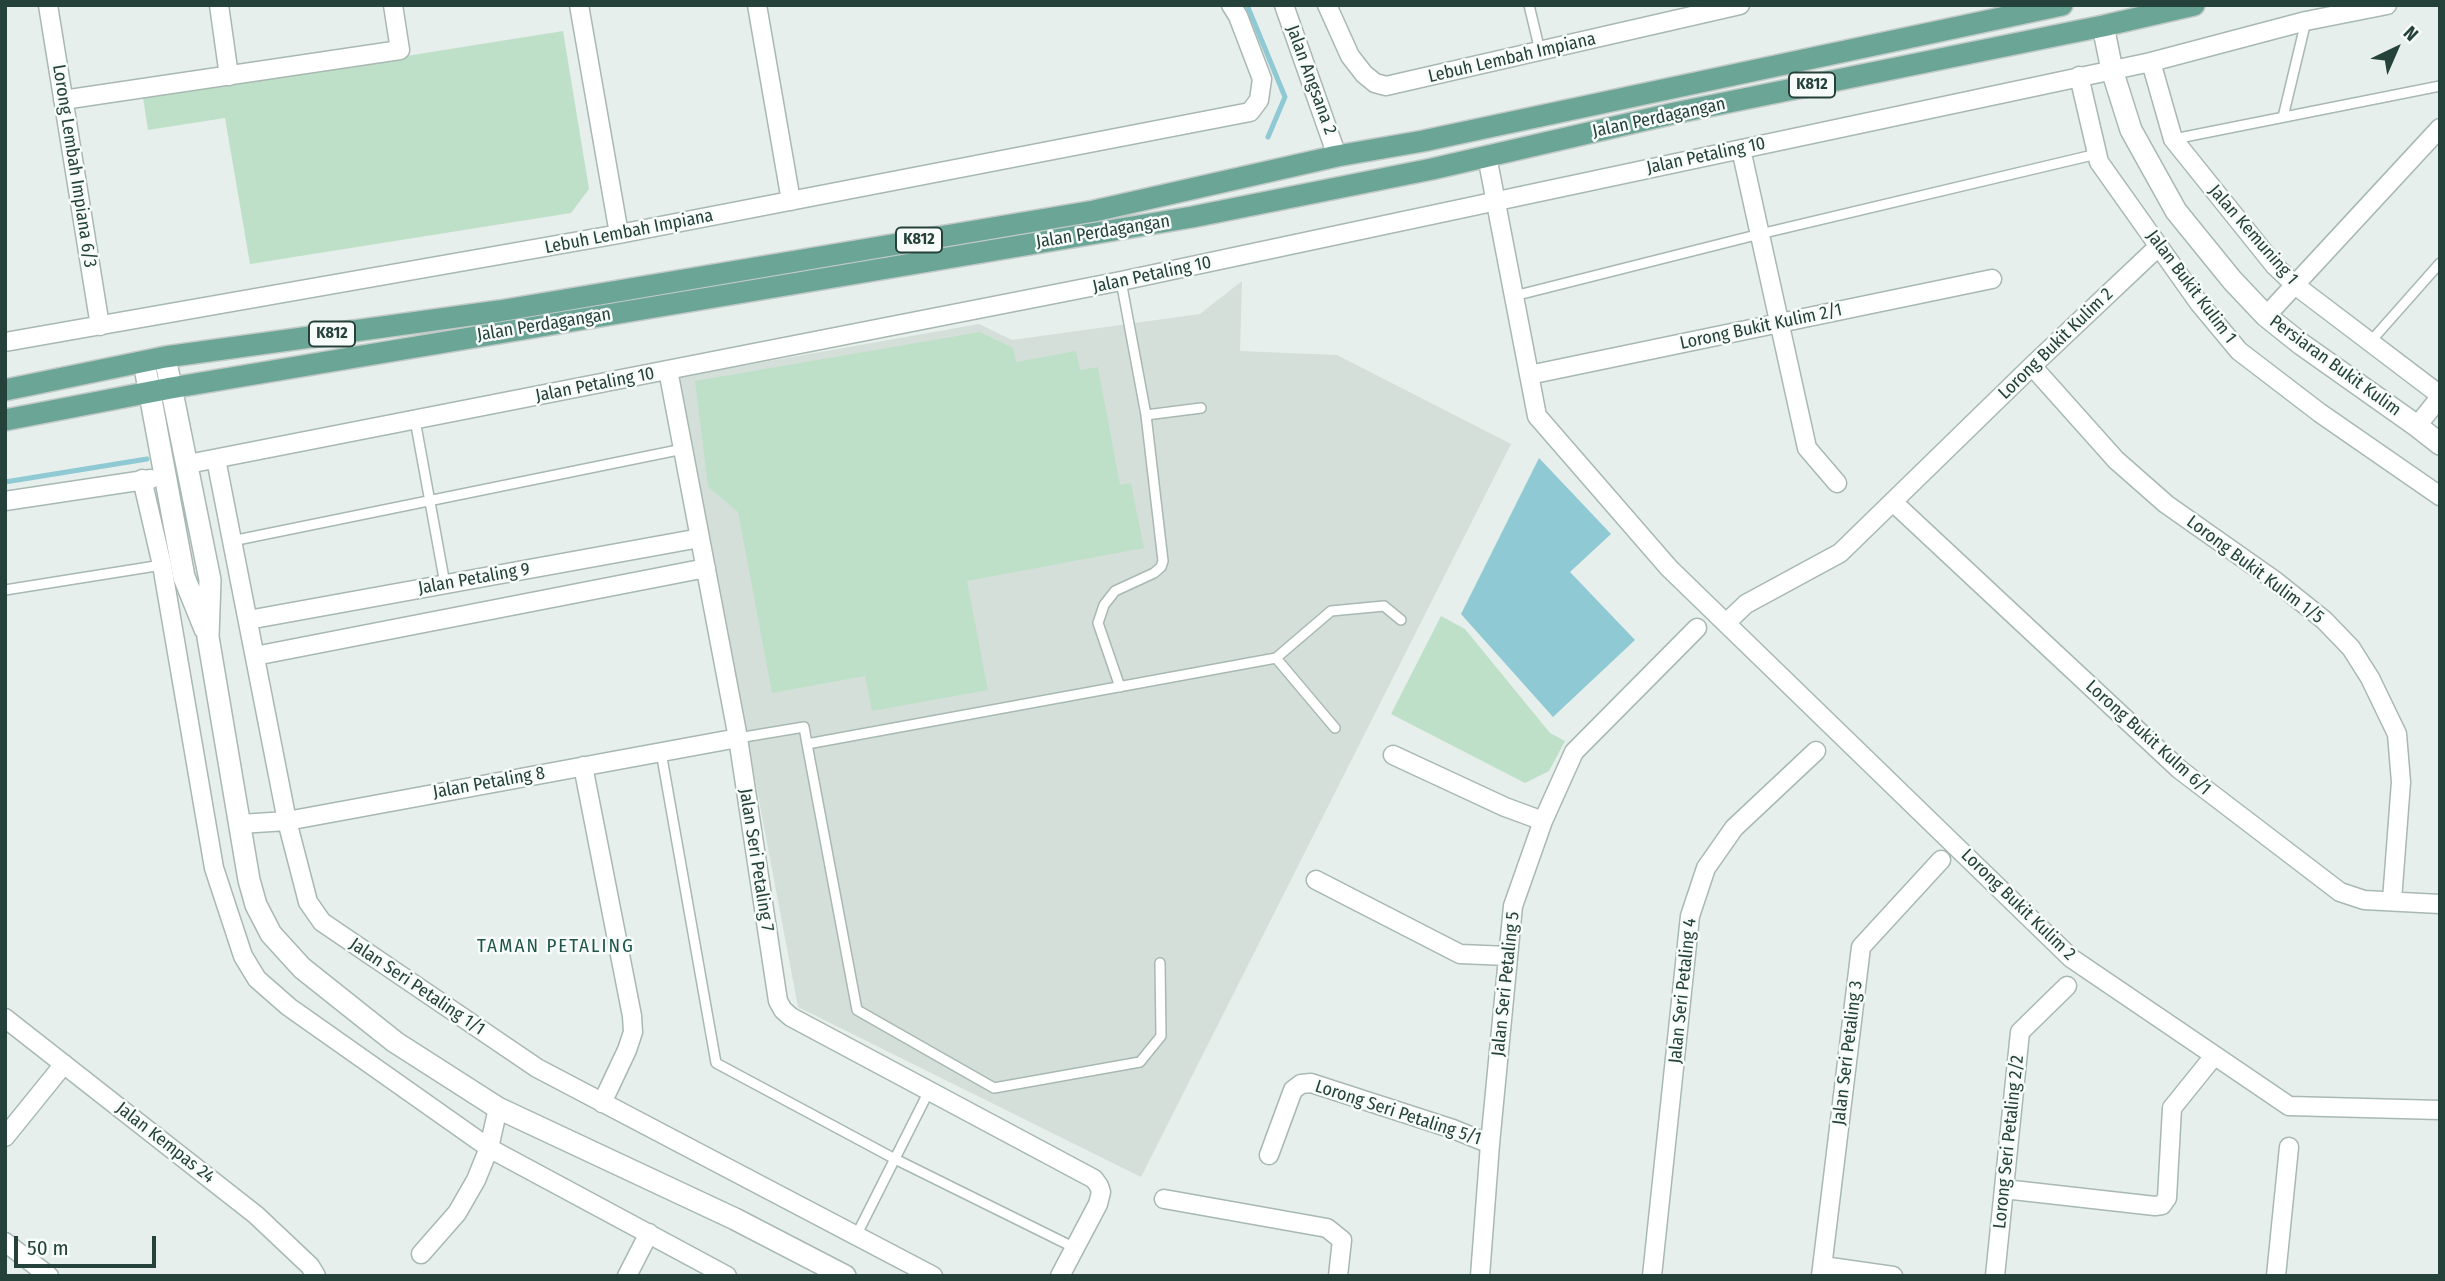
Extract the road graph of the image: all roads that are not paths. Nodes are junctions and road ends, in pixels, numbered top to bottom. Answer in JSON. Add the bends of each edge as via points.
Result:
{"nodes":[{"id":1,"x":48,"y":5,"type":"edge"},
{"id":2,"x":219,"y":5,"type":"edge"},
{"id":3,"x":393,"y":5,"type":"edge"},
{"id":4,"x":579,"y":5,"type":"edge"},
{"id":5,"x":757,"y":5,"type":"edge"},
{"id":6,"x":1231,"y":5,"type":"edge"},
{"id":7,"x":1284,"y":5,"type":"edge"},
{"id":8,"x":1529,"y":5,"type":"edge"},
{"id":9,"x":1740,"y":5,"type":"edge"},
{"id":10,"x":2062,"y":5,"type":"edge"},
{"id":11,"x":2194,"y":5,"type":"edge"},
{"id":12,"x":2387,"y":5,"type":"edge"},
{"id":13,"x":1329,"y":6,"type":"edge"},
{"id":14,"x":1682,"y":12,"type":"edge"},
{"id":15,"x":2306,"y":20,"type":"junction"},
{"id":16,"x":2103,"y":26,"type":"junction"},
{"id":17,"x":1540,"y":52,"type":"junction"},
{"id":18,"x":2151,"y":62,"type":"junction"},
{"id":19,"x":2112,"y":69,"type":"junction"},
{"id":20,"x":229,"y":76,"type":"junction"},
{"id":21,"x":2079,"y":76,"type":"junction"},
{"id":22,"x":2440,"y":86,"type":"edge"},
{"id":23,"x":63,"y":100,"type":"junction"},
{"id":24,"x":2283,"y":117,"type":"junction"},
{"id":25,"x":2440,"y":128,"type":"edge"},
{"id":26,"x":2173,"y":139,"type":"junction"},
{"id":27,"x":1741,"y":149,"type":"junction"},
{"id":28,"x":2097,"y":154,"type":"junction"},
{"id":29,"x":1337,"y":156,"type":"junction"},
{"id":30,"x":1487,"y":156,"type":"junction"},
{"id":31,"x":791,"y":201,"type":"junction"},
{"id":32,"x":1496,"y":201,"type":"junction"},
{"id":33,"x":619,"y":234,"type":"junction"},
{"id":34,"x":1760,"y":234,"type":"junction"},
{"id":35,"x":2159,"y":246,"type":"junction"},
{"id":36,"x":2440,"y":263,"type":"edge"},
{"id":37,"x":1992,"y":279,"type":"dead end"},
{"id":38,"x":1121,"y":281,"type":"junction"},
{"id":39,"x":2295,"y":285,"type":"junction"},
{"id":40,"x":1514,"y":296,"type":"junction"},
{"id":41,"x":2266,"y":316,"type":"junction"},
{"id":42,"x":1779,"y":323,"type":"junction"},
{"id":43,"x":100,"y":326,"type":"junction"},
{"id":44,"x":2371,"y":341,"type":"junction"},
{"id":45,"x":5,"y":342,"type":"edge"},
{"id":46,"x":154,"y":360,"type":"junction"},
{"id":47,"x":2032,"y":366,"type":"junction"},
{"id":48,"x":668,"y":370,"type":"junction"},
{"id":49,"x":1529,"y":375,"type":"junction"},
{"id":50,"x":171,"y":388,"type":"junction"},
{"id":51,"x":5,"y":390,"type":"edge"},
{"id":52,"x":149,"y":393,"type":"junction"},
{"id":53,"x":2440,"y":396,"type":"edge"},
{"id":54,"x":1201,"y":408,"type":"dead end"},
{"id":55,"x":1146,"y":415,"type":"junction"},
{"id":56,"x":5,"y":420,"type":"edge"},
{"id":57,"x":415,"y":420,"type":"junction"},
{"id":58,"x":2417,"y":426,"type":"junction"},
{"id":59,"x":2440,"y":444,"type":"edge"},
{"id":60,"x":683,"y":449,"type":"junction"},
{"id":61,"x":216,"y":459,"type":"junction"},
{"id":62,"x":188,"y":464,"type":"junction"},
{"id":63,"x":142,"y":479,"type":"junction"},
{"id":64,"x":167,"y":479,"type":"junction"},
{"id":65,"x":1838,"y":483,"type":"dead end"},
{"id":66,"x":2440,"y":496,"type":"edge"},
{"id":67,"x":5,"y":500,"type":"edge"},
{"id":68,"x":429,"y":501,"type":"junction"},
{"id":69,"x":1893,"y":502,"type":"junction"},
{"id":70,"x":700,"y":538,"type":"junction"},
{"id":71,"x":232,"y":541,"type":"junction"},
{"id":72,"x":162,"y":565,"type":"junction"},
{"id":73,"x":706,"y":568,"type":"junction"},
{"id":74,"x":445,"y":584,"type":"junction"},
{"id":75,"x":5,"y":590,"type":"edge"},
{"id":76,"x":248,"y":620,"type":"junction"},
{"id":77,"x":1401,"y":620,"type":"dead end"},
{"id":78,"x":1726,"y":623,"type":"junction"},
{"id":79,"x":1698,"y":628,"type":"dead end"},
{"id":80,"x":208,"y":637,"type":"junction"},
{"id":81,"x":255,"y":656,"type":"junction"},
{"id":82,"x":1276,"y":659,"type":"junction"},
{"id":83,"x":1120,"y":687,"type":"junction"},
{"id":84,"x":1335,"y":728,"type":"dead end"},
{"id":85,"x":738,"y":738,"type":"junction"},
{"id":86,"x":807,"y":744,"type":"junction"},
{"id":87,"x":1816,"y":751,"type":"dead end"},
{"id":88,"x":661,"y":752,"type":"junction"},
{"id":89,"x":1394,"y":755,"type":"dead end"},
{"id":90,"x":583,"y":766,"type":"junction"},
{"id":91,"x":287,"y":821,"type":"junction"},
{"id":92,"x":1543,"y":821,"type":"junction"},
{"id":93,"x":240,"y":824,"type":"junction"},
{"id":94,"x":1941,"y":860,"type":"dead end"},
{"id":95,"x":1316,"y":880,"type":"dead end"},
{"id":96,"x":2392,"y":900,"type":"junction"},
{"id":97,"x":2440,"y":904,"type":"edge"},
{"id":98,"x":1508,"y":956,"type":"junction"},
{"id":99,"x":1160,"y":963,"type":"dead end"},
{"id":100,"x":2067,"y":986,"type":"dead end"},
{"id":101,"x":5,"y":1018,"type":"edge"},
{"id":102,"x":2214,"y":1056,"type":"junction"},
{"id":103,"x":64,"y":1064,"type":"junction"},
{"id":104,"x":929,"y":1091,"type":"junction"},
{"id":105,"x":602,"y":1104,"type":"junction"},
{"id":106,"x":498,"y":1108,"type":"junction"},
{"id":107,"x":2440,"y":1110,"type":"edge"},
{"id":108,"x":5,"y":1137,"type":"edge"},
{"id":109,"x":1490,"y":1144,"type":"junction"},
{"id":110,"x":2289,"y":1147,"type":"dead end"},
{"id":111,"x":489,"y":1148,"type":"junction"},
{"id":112,"x":1269,"y":1155,"type":"dead end"},
{"id":113,"x":895,"y":1159,"type":"junction"},
{"id":114,"x":2004,"y":1189,"type":"junction"},
{"id":115,"x":1164,"y":1199,"type":"dead end"},
{"id":116,"x":649,"y":1233,"type":"junction"},
{"id":117,"x":856,"y":1237,"type":"junction"},
{"id":118,"x":5,"y":1242,"type":"edge"},
{"id":119,"x":1075,"y":1248,"type":"junction"},
{"id":120,"x":421,"y":1254,"type":"dead end"},
{"id":121,"x":1822,"y":1271,"type":"edge"},
{"id":122,"x":49,"y":1276,"type":"edge"},
{"id":123,"x":316,"y":1276,"type":"edge"},
{"id":124,"x":627,"y":1276,"type":"edge"},
{"id":125,"x":727,"y":1276,"type":"edge"},
{"id":126,"x":845,"y":1276,"type":"edge"},
{"id":127,"x":933,"y":1276,"type":"edge"},
{"id":128,"x":1060,"y":1276,"type":"edge"},
{"id":129,"x":1338,"y":1276,"type":"edge"},
{"id":130,"x":1480,"y":1276,"type":"edge"},
{"id":131,"x":1652,"y":1276,"type":"edge"},
{"id":132,"x":1893,"y":1276,"type":"edge"},
{"id":133,"x":1995,"y":1276,"type":"edge"},
{"id":134,"x":2276,"y":1276,"type":"edge"}],
"edges":[{"from":1,"to":23,"type":"street","name":"Lorong Lembah Impiana 6/3"},
{"from":2,"to":20,"type":"street"},
{"from":3,"to":20,"type":"street","via":[[400,50]]},
{"from":4,"to":33,"type":"street"},
{"from":5,"to":31,"type":"street"},
{"from":6,"to":31,"type":"street","name":"Lebuh Lembah Impiana","via":[[1262,79],[1259,100],[1250,112]]},
{"from":7,"to":29,"type":"street","name":"Jalan Angsana 2"},
{"from":8,"to":17,"type":"lane"},
{"from":9,"to":14,"type":"street","name":"Lebuh Lembah Impiana"},
{"from":10,"to":29,"type":"main road","name":"Jalan Perdagangan","number":"K812"},
{"from":11,"to":16,"type":"main road","name":"Jalan Perdagangan","number":"K812"},
{"from":12,"to":15,"type":"street"},
{"from":13,"to":17,"type":"street","name":"Lebuh Lembah Impiana","via":[[1350,56],[1364,74],[1386,86]]},
{"from":14,"to":17,"type":"street","name":"Lebuh Lembah Impiana"},
{"from":15,"to":18,"type":"street"},
{"from":15,"to":24,"type":"lane"},
{"from":16,"to":19,"type":"street","name":"Persiaran Bukit Kulim"},
{"from":16,"to":30,"type":"main road","name":"Jalan Perdagangan","number":"K812"},
{"from":18,"to":19,"type":"street"},
{"from":18,"to":26,"type":"street","name":"Jalan Kemuning 1"},
{"from":19,"to":21,"type":"street","name":"Jalan Petaling 10"},
{"from":19,"to":41,"type":"street","name":"Persiaran Bukit Kulim","via":[[2131,130],[2176,211]]},
{"from":20,"to":23,"type":"street"},
{"from":21,"to":27,"type":"street","name":"Jalan Petaling 10"},
{"from":21,"to":28,"type":"street","name":"Jalan Bukit Kulim 1"},
{"from":22,"to":24,"type":"lane"},
{"from":23,"to":43,"type":"street","name":"Lorong Lembah Impiana 6/3"},
{"from":24,"to":26,"type":"lane"},
{"from":25,"to":39,"type":"street"},
{"from":26,"to":39,"type":"street","name":"Jalan Kemuning 1"},
{"from":27,"to":32,"type":"street","name":"Jalan Petaling 10"},
{"from":27,"to":34,"type":"street"},
{"from":28,"to":34,"type":"lane"},
{"from":28,"to":35,"type":"street","name":"Jalan Bukit Kulim 1"},
{"from":29,"to":46,"type":"main road","name":"Jalan Perdagangan","number":"K812","via":[[1094,211],[499,311]]},
{"from":30,"to":32,"type":"street","name":"Lorong Bukit Kulim 2"},
{"from":30,"to":50,"type":"main road","name":"Jalan Perdagangan","number":"K812","via":[[1192,217]]},
{"from":31,"to":33,"type":"street","name":"Lebuh Lembah Impiana"},
{"from":32,"to":38,"type":"street","name":"Jalan Petaling 10"},
{"from":32,"to":40,"type":"street","name":"Lorong Bukit Kulim 2"},
{"from":33,"to":43,"type":"street","name":"Lebuh Lembah Impiana"},
{"from":34,"to":40,"type":"lane"},
{"from":34,"to":42,"type":"street"},
{"from":35,"to":47,"type":"street","name":"Lorong Bukit Kulim 2"},
{"from":35,"to":66,"type":"street","name":"Jalan Bukit Kulim 1","via":[[2239,351]]},
{"from":36,"to":44,"type":"lane"},
{"from":37,"to":42,"type":"street","name":"Lorong Bukit Kulim 2/1"},
{"from":38,"to":48,"type":"street","name":"Jalan Petaling 10"},
{"from":38,"to":55,"type":"lane"},
{"from":39,"to":41,"type":"street"},
{"from":39,"to":44,"type":"street","name":"Jalan Kemuning 1"},
{"from":40,"to":49,"type":"street","name":"Lorong Bukit Kulim 2"},
{"from":41,"to":58,"type":"street","name":"Persiaran Bukit Kulim"},
{"from":42,"to":49,"type":"street","name":"Lorong Bukit Kulim 2/1"},
{"from":42,"to":65,"type":"street","via":[[1807,448]]},
{"from":43,"to":45,"type":"street","name":"Lebuh Lembah Impiana"},
{"from":44,"to":53,"type":"street","name":"Jalan Kemuning 1"},
{"from":46,"to":50,"type":"street"},
{"from":46,"to":51,"type":"main road","name":"Jalan Perdagangan","number":"K812"},
{"from":46,"to":52,"type":"street"},
{"from":47,"to":69,"type":"street","name":"Lorong Bukit Kulim 2"},
{"from":47,"to":96,"type":"street","name":"Lorong Bukit Kulim 1/5","via":[[2116,460],[2166,504],[2324,620],[2351,648],[2397,734],[2401,782]]},
{"from":48,"to":57,"type":"street","name":"Jalan Petaling 10"},
{"from":48,"to":60,"type":"street","name":"Jalan Seri Petaling 7"},
{"from":49,"to":78,"type":"street","name":"Lorong Bukit Kulim 2","via":[[1537,416],[1669,568]]},
{"from":50,"to":52,"type":"main road","name":"Jalan Perdagangan","number":"K812"},
{"from":50,"to":62,"type":"street"},
{"from":52,"to":56,"type":"main road","name":"Jalan Perdagangan","number":"K812"},
{"from":52,"to":64,"type":"street"},
{"from":53,"to":58,"type":"street"},
{"from":54,"to":55,"type":"lane"},
{"from":55,"to":83,"type":"lane","via":[[1163,561],[1161,568],[1115,592],[1104,605],[1098,623]]},
{"from":57,"to":61,"type":"street","name":"Jalan Petaling 10"},
{"from":57,"to":68,"type":"lane"},
{"from":58,"to":59,"type":"street","name":"Persiaran Bukit Kulim"},
{"from":60,"to":68,"type":"lane"},
{"from":60,"to":70,"type":"street","name":"Jalan Seri Petaling 7"},
{"from":61,"to":62,"type":"street","name":"Jalan Petaling 10"},
{"from":61,"to":71,"type":"street","name":"Jalan Seri Petaling 1/1"},
{"from":62,"to":80,"type":"street","via":[[210,580]]},
{"from":63,"to":64,"type":"street"},
{"from":63,"to":67,"type":"street"},
{"from":63,"to":72,"type":"street"},
{"from":64,"to":80,"type":"street","via":[[184,577]]},
{"from":68,"to":71,"type":"lane"},
{"from":68,"to":74,"type":"lane"},
{"from":69,"to":78,"type":"street","name":"Lorong Bukit Kulim 2","via":[[1840,553],[1746,604]]},
{"from":69,"to":96,"type":"street","name":"Lorong Bukit Kulm 6/1","via":[[2179,769],[2340,892],[2364,900]]},
{"from":70,"to":73,"type":"street","name":"Jalan Seri Petaling 7"},
{"from":70,"to":74,"type":"street","name":"Jalan Petaling 9"},
{"from":71,"to":76,"type":"street","name":"Jalan Seri Petaling 1/1"},
{"from":72,"to":75,"type":"lane"},
{"from":72,"to":111,"type":"street","via":[[214,868],[243,956],[257,979],[289,1007]]},
{"from":73,"to":81,"type":"street"},
{"from":73,"to":85,"type":"street","name":"Jalan Seri Petaling 7"},
{"from":74,"to":76,"type":"street","name":"Jalan Petaling 9"},
{"from":76,"to":81,"type":"street","name":"Jalan Seri Petaling 1/1"},
{"from":77,"to":82,"type":"lane","via":[[1384,606],[1331,611]]},
{"from":78,"to":102,"type":"street","name":"Lorong Bukit Kulim 2","via":[[2071,958]]},
{"from":79,"to":92,"type":"street","name":"Jalan Seri Petaling 5","via":[[1574,752]]},
{"from":80,"to":93,"type":"street"},
{"from":81,"to":91,"type":"street","name":"Jalan Seri Petaling 1/1"},
{"from":82,"to":83,"type":"lane"},
{"from":82,"to":84,"type":"lane"},
{"from":83,"to":86,"type":"lane"},
{"from":85,"to":86,"type":"lane","via":[[804,727]]},
{"from":85,"to":88,"type":"street","name":"Jalan Petaling 8"},
{"from":85,"to":104,"type":"street","name":"Jalan Seri Petaling 7","via":[[778,1002],[791,1017]]},
{"from":86,"to":99,"type":"lane","via":[[857,1010],[994,1088],[1140,1062],[1161,1036]]},
{"from":87,"to":131,"type":"street","name":"Jalan Seri Petaling 4","via":[[1734,828],[1706,868],[1690,916]]},
{"from":88,"to":90,"type":"street","name":"Jalan Petaling 8"},
{"from":88,"to":113,"type":"lane","via":[[716,1063]]},
{"from":89,"to":92,"type":"street"},
{"from":90,"to":91,"type":"street","name":"Jalan Petaling 8"},
{"from":90,"to":105,"type":"street","via":[[633,1024],[627,1050]]},
{"from":91,"to":93,"type":"street","name":"Jalan Petaling 8"},
{"from":91,"to":105,"type":"street","name":"Jalan Seri Petaling 1/1","via":[[308,902],[322,922],[537,1068]]},
{"from":92,"to":98,"type":"street","name":"Jalan Seri Petaling 5","via":[[1513,906]]},
{"from":93,"to":106,"type":"street","via":[[256,905],[271,934],[302,968],[395,1042]]},
{"from":94,"to":121,"type":"street","name":"Jalan Seri Petaling 3","via":[[1861,947]]},
{"from":95,"to":98,"type":"street","via":[[1460,954]]},
{"from":96,"to":97,"type":"street","name":"Lorong Bukit Kulm 6/1"},
{"from":98,"to":109,"type":"street","name":"Jalan Seri Petaling 5"},
{"from":100,"to":114,"type":"street","name":"Lorong Seri Petaling 2/2","via":[[2020,1032]]},
{"from":101,"to":103,"type":"street","name":"Jalan Kempas 24"},
{"from":102,"to":107,"type":"street","name":"Lorong Bukit Kulim 2","via":[[2289,1106]]},
{"from":102,"to":114,"type":"street","via":[[2172,1108],[2167,1198],[2162,1205]]},
{"from":103,"to":108,"type":"street"},
{"from":103,"to":123,"type":"street","name":"Jalan Kempas 24","via":[[256,1215]]},
{"from":104,"to":113,"type":"lane"},
{"from":104,"to":119,"type":"street","name":"Jalan Seri Petaling 7","via":[[1094,1180],[1101,1192],[1098,1204]]},
{"from":105,"to":117,"type":"street","name":"Jalan Seri Petaling 1/1"},
{"from":106,"to":111,"type":"street"},
{"from":106,"to":126,"type":"street"},
{"from":109,"to":112,"type":"street","name":"Lorong Seri Petaling 5/1","via":[[1311,1083],[1293,1090]]},
{"from":109,"to":130,"type":"street","name":"Jalan Seri Petaling 5"},
{"from":110,"to":134,"type":"street"},
{"from":111,"to":116,"type":"street"},
{"from":111,"to":120,"type":"street","via":[[457,1213]]},
{"from":113,"to":117,"type":"lane"},
{"from":113,"to":119,"type":"lane"},
{"from":114,"to":133,"type":"street","name":"Lorong Seri Petaling 2/2"},
{"from":115,"to":129,"type":"street","via":[[1327,1228],[1342,1240]]},
{"from":116,"to":124,"type":"street"},
{"from":116,"to":125,"type":"street"},
{"from":117,"to":127,"type":"street","name":"Jalan Seri Petaling 1/1"},
{"from":118,"to":122,"type":"street"},
{"from":119,"to":128,"type":"street"},
{"from":121,"to":132,"type":"street"}]}
